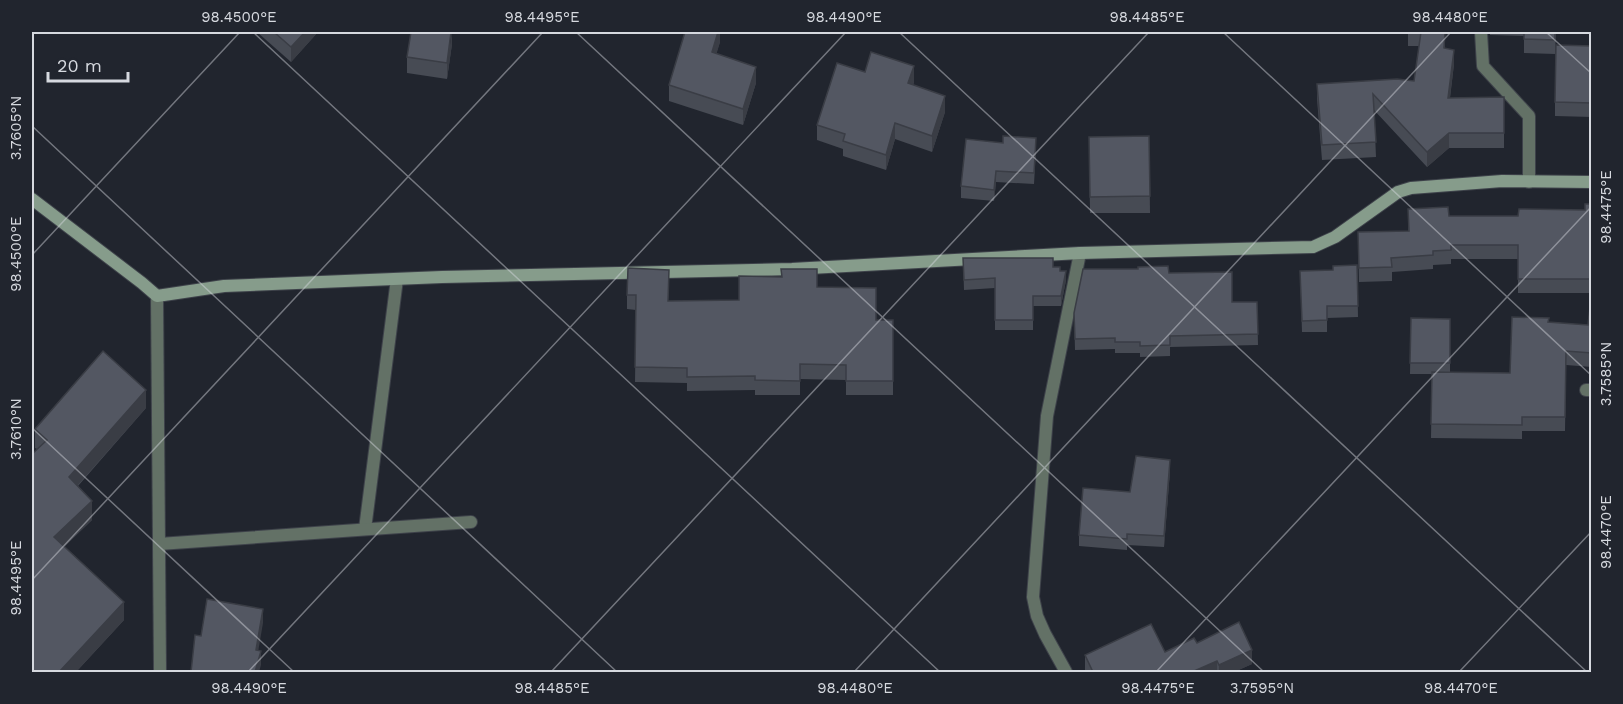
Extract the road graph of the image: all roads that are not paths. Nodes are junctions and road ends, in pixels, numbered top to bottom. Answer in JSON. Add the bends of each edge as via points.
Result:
{"nodes":[{"id":1,"x":1480,"y":32,"type":"edge"},
{"id":2,"x":1528,"y":182,"type":"junction"},
{"id":3,"x":1592,"y":182,"type":"edge"},
{"id":4,"x":32,"y":199,"type":"edge"},
{"id":5,"x":1080,"y":253,"type":"junction"},
{"id":6,"x":397,"y":279,"type":"junction"},
{"id":7,"x":157,"y":296,"type":"junction"},
{"id":8,"x":471,"y":522,"type":"dead end"},
{"id":9,"x":365,"y":529,"type":"junction"},
{"id":10,"x":159,"y":544,"type":"junction"},
{"id":11,"x":160,"y":672,"type":"edge"},
{"id":12,"x":1066,"y":672,"type":"edge"}],
"edges":[{"from":1,"to":2,"type":"street","via":[[1483,66],[1529,116]]},
{"from":2,"to":3,"type":"street"},
{"from":2,"to":5,"type":"street","via":[[1411,188],[1398,192],[1335,237],[1313,247]]},
{"from":4,"to":7,"type":"street"},
{"from":5,"to":6,"type":"street","via":[[792,269]]},
{"from":5,"to":12,"type":"street","via":[[1047,416],[1033,597],[1044,634]]},
{"from":6,"to":7,"type":"street","via":[[224,286]]},
{"from":6,"to":9,"type":"street"},
{"from":7,"to":10,"type":"street"},
{"from":8,"to":9,"type":"street"},
{"from":9,"to":10,"type":"street"},
{"from":10,"to":11,"type":"street"}]}
